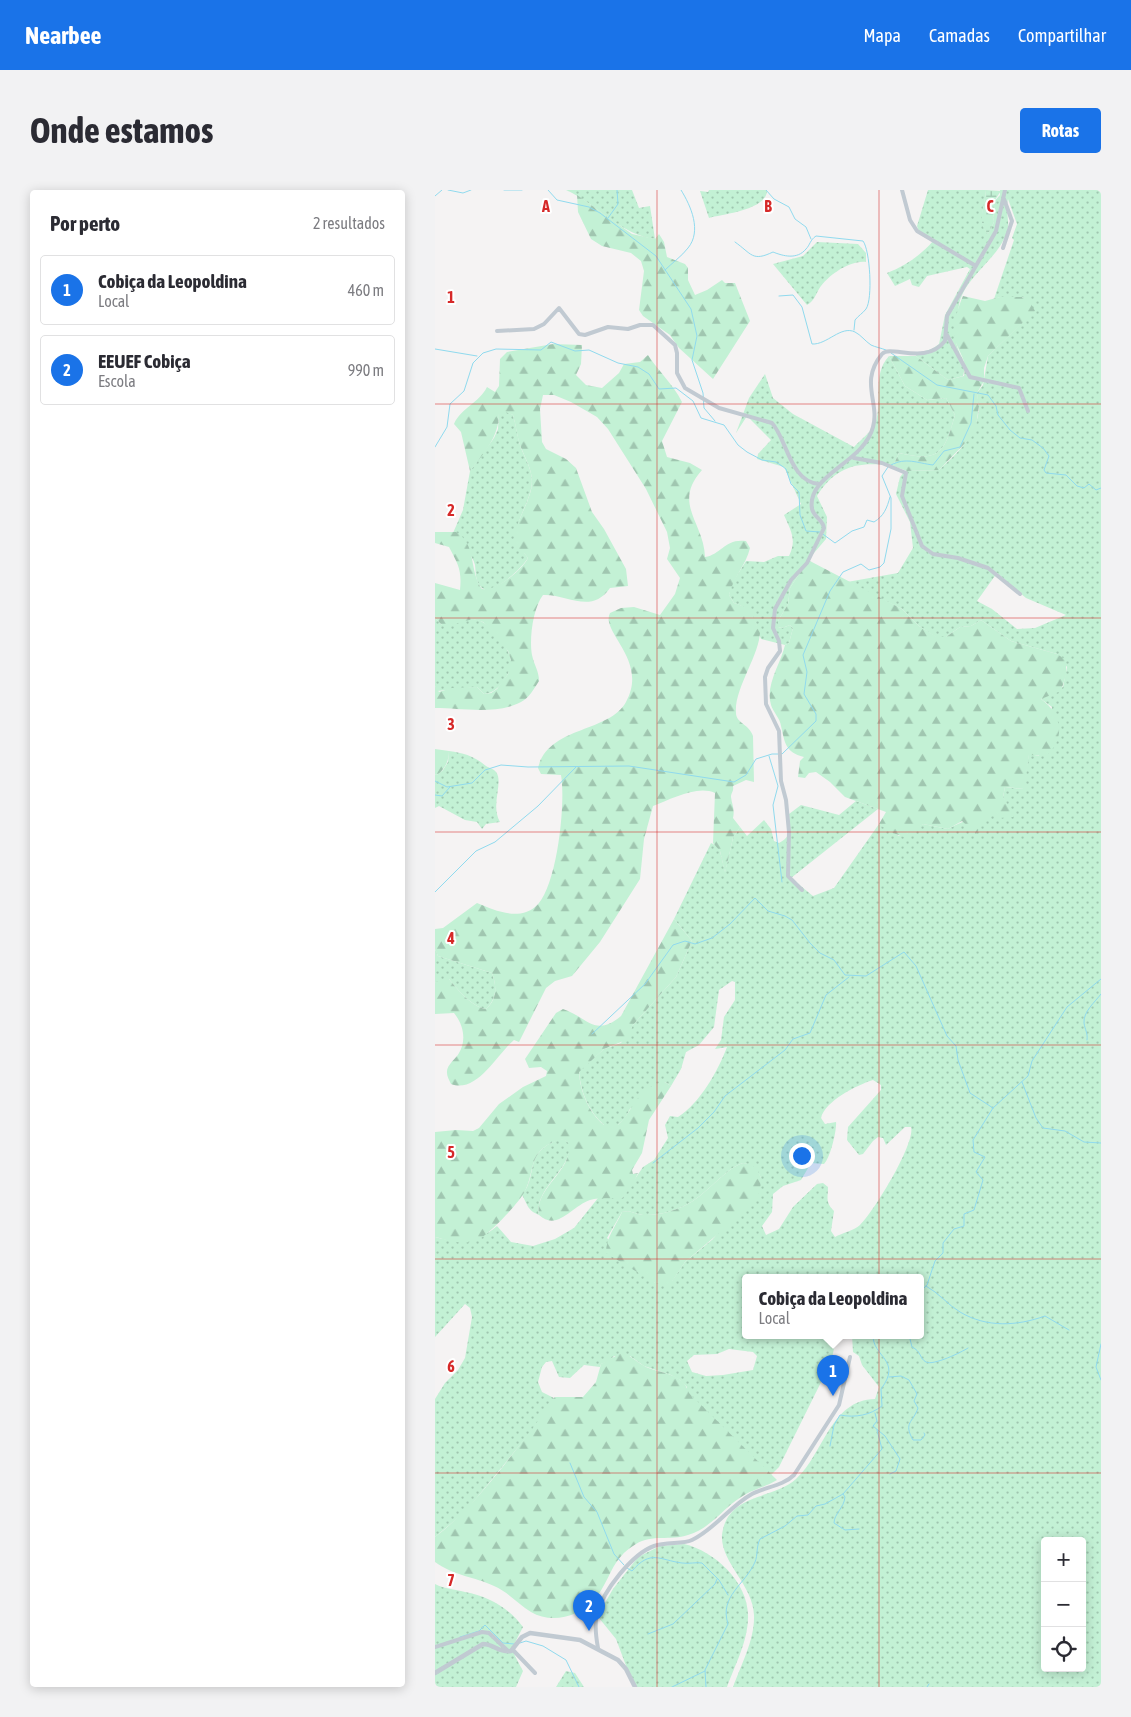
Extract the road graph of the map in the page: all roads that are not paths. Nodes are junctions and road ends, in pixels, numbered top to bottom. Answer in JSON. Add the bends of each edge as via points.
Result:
{"nodes":[{"id":1,"x":902,"y":190,"type":"edge"},
{"id":2,"x":1005,"y":190,"type":"edge"},
{"id":3,"x":1004,"y":199,"type":"junction"},
{"id":4,"x":1003,"y":248,"type":"dead end"},
{"id":5,"x":976,"y":266,"type":"junction"},
{"id":6,"x":497,"y":331,"type":"dead end"},
{"id":7,"x":947,"y":335,"type":"junction"},
{"id":8,"x":1029,"y":411,"type":"dead end"},
{"id":9,"x":854,"y":458,"type":"junction"},
{"id":10,"x":819,"y":484,"type":"junction"},
{"id":11,"x":1020,"y":594,"type":"dead end"},
{"id":12,"x":802,"y":890,"type":"dead end"},
{"id":13,"x":850,"y":1357,"type":"dead end"},
{"id":14,"x":435,"y":1647,"type":"edge"},
{"id":15,"x":598,"y":1648,"type":"junction"},
{"id":16,"x":510,"y":1650,"type":"junction"},
{"id":17,"x":435,"y":1673,"type":"edge"},
{"id":18,"x":535,"y":1673,"type":"dead end"},
{"id":19,"x":635,"y":1687,"type":"edge"}],
"edges":[{"from":1,"to":5,"type":"street","via":[[910,220],[917,231]]},
{"from":2,"to":3,"type":"street"},
{"from":3,"to":4,"type":"street","via":[[1013,221]]},
{"from":3,"to":5,"type":"street","via":[[996,231]]},
{"from":5,"to":7,"type":"street","via":[[947,316]]},
{"from":6,"to":10,"type":"street","via":[[534,329],[544,324],[559,308],[579,334],[608,327],[655,326],[675,345],[676,369],[682,386],[719,408],[772,423],[802,476]]},
{"from":7,"to":8,"type":"street","via":[[970,377],[1019,388]]},
{"from":7,"to":9,"type":"street","via":[[942,345],[931,352],[891,351],[882,354],[869,385],[873,426]]},
{"from":9,"to":10,"type":"street"},
{"from":9,"to":11,"type":"street","via":[[883,463],[906,473],[901,488],[903,500],[920,542],[929,552],[988,568]]},
{"from":10,"to":12,"type":"street","via":[[814,492],[813,510],[824,528],[807,563],[791,580],[775,609],[773,628],[780,652],[767,668],[765,677],[766,704],[779,731],[781,781],[789,832],[787,876]]},
{"from":13,"to":15,"type":"street","via":[[839,1405],[793,1475],[746,1497],[690,1541],[665,1542],[638,1554],[619,1576],[599,1608],[596,1621]]},
{"from":14,"to":16,"type":"street","via":[[485,1632]]},
{"from":15,"to":16,"type":"street","via":[[580,1640],[530,1633],[521,1637]]},
{"from":15,"to":19,"type":"street","via":[[622,1664]]},
{"from":16,"to":17,"type":"street","via":[[500,1651],[483,1644]]},
{"from":16,"to":18,"type":"street"}]}
